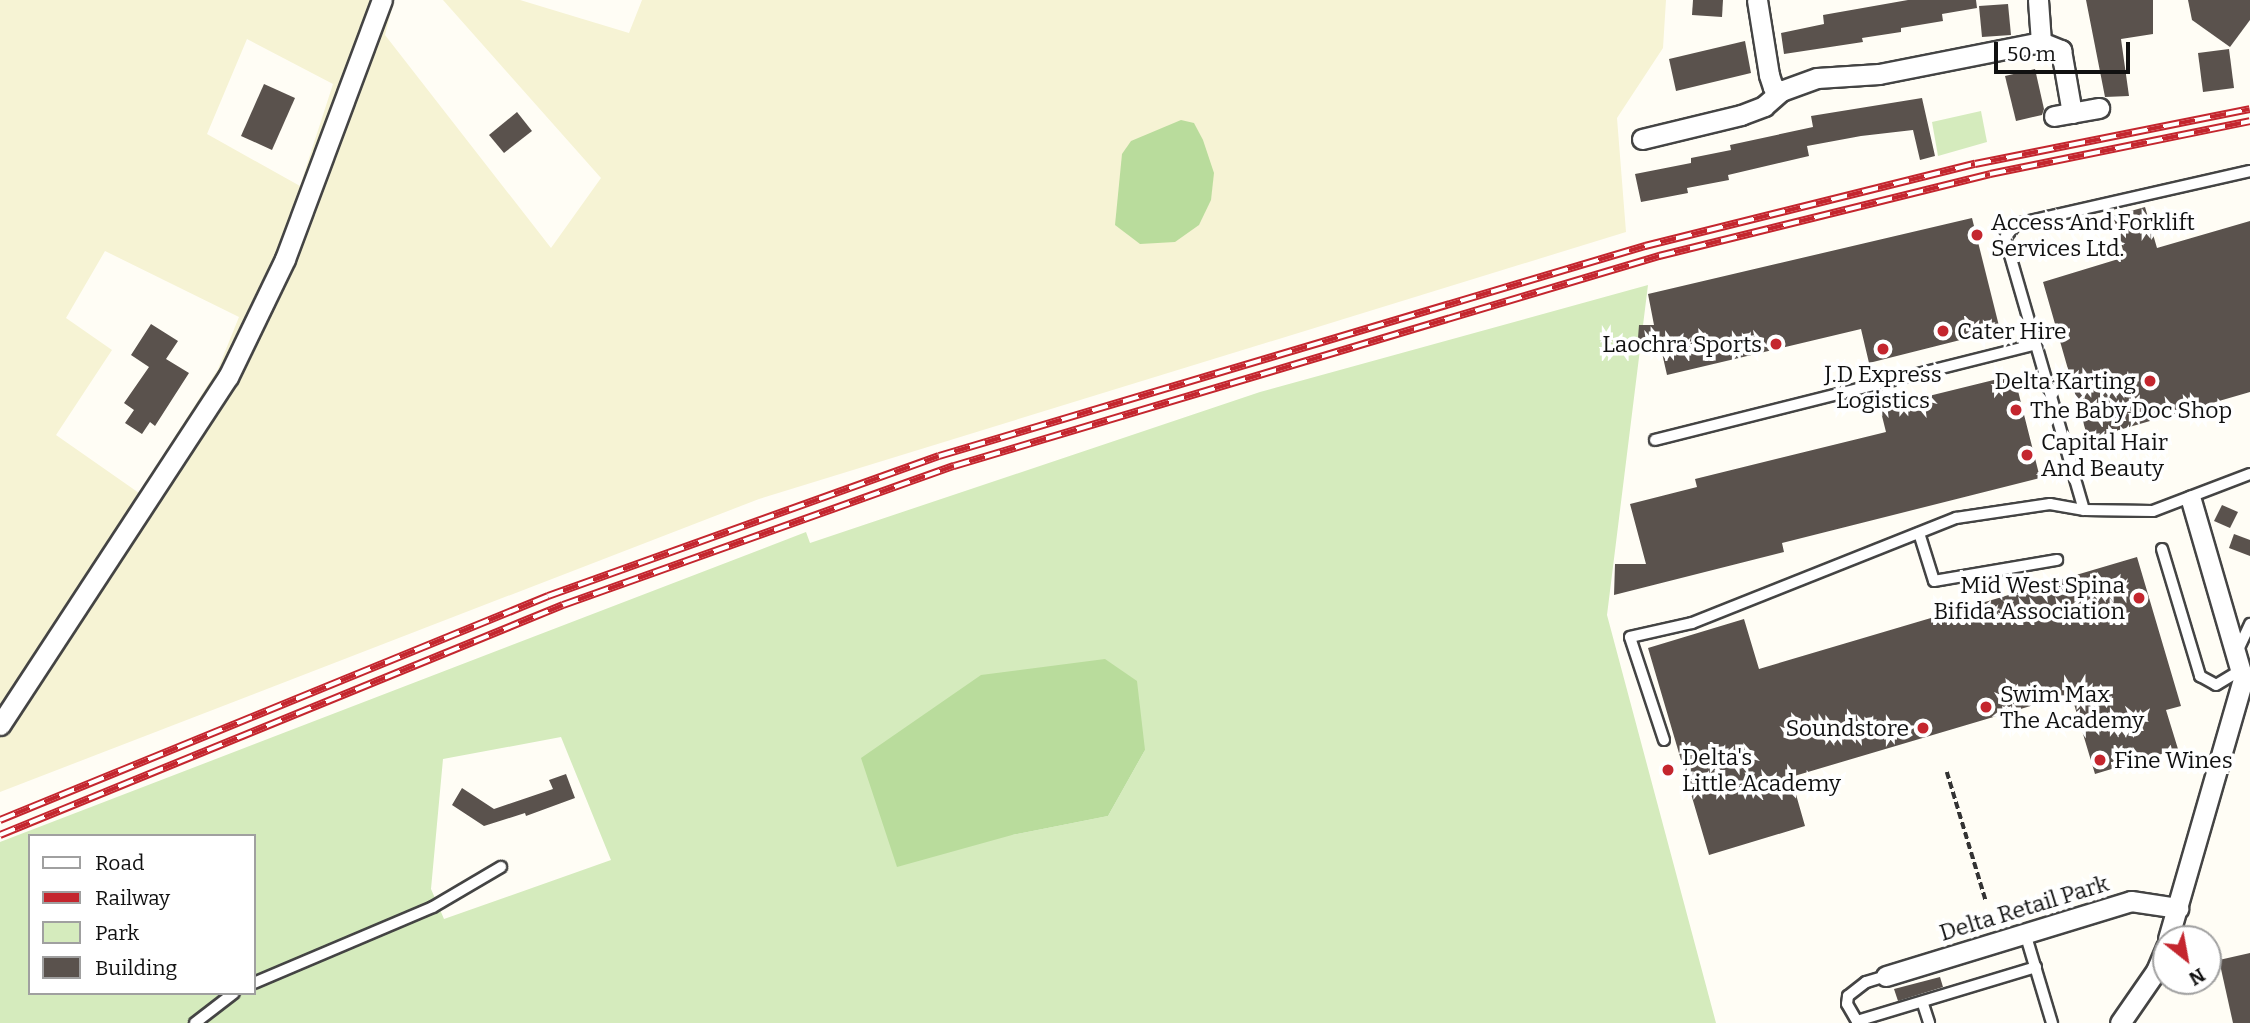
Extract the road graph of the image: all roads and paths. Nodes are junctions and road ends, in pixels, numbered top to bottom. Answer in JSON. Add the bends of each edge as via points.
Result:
{"nodes":[{"id":1,"x":382,"y":0,"type":"edge"},
{"id":2,"x":1757,"y":0,"type":"edge"},
{"id":3,"x":2038,"y":0,"type":"edge"},
{"id":4,"x":2040,"y":42,"type":"junction"},
{"id":5,"x":1781,"y":91,"type":"junction"},
{"id":6,"x":2099,"y":108,"type":"dead end"},
{"id":7,"x":1642,"y":139,"type":"dead end"},
{"id":8,"x":2250,"y":171,"type":"edge"},
{"id":9,"x":2032,"y":345,"type":"junction"},
{"id":10,"x":1655,"y":440,"type":"dead end"},
{"id":11,"x":2250,"y":474,"type":"edge"},
{"id":12,"x":2191,"y":500,"type":"junction"},
{"id":13,"x":2084,"y":510,"type":"junction"},
{"id":14,"x":1919,"y":533,"type":"junction"},
{"id":15,"x":2162,"y":549,"type":"dead end"},
{"id":16,"x":2057,"y":560,"type":"dead end"},
{"id":17,"x":2250,"y":624,"type":"edge"},
{"id":18,"x":2240,"y":659,"type":"junction"},
{"id":19,"x":0,"y":725,"type":"edge"},
{"id":20,"x":1664,"y":740,"type":"dead end"},
{"id":21,"x":1947,"y":772,"type":"dead end"},
{"id":22,"x":501,"y":867,"type":"dead end"},
{"id":23,"x":1986,"y":901,"type":"dead end"},
{"id":24,"x":2178,"y":908,"type":"junction"},
{"id":25,"x":2173,"y":925,"type":"edge"},
{"id":26,"x":2025,"y":933,"type":"junction"},
{"id":27,"x":2036,"y":967,"type":"junction"},
{"id":28,"x":1886,"y":976,"type":"joint"},
{"id":29,"x":2152,"y":977,"type":"edge"},
{"id":30,"x":256,"y":982,"type":"edge"},
{"id":31,"x":231,"y":995,"type":"edge"},
{"id":32,"x":1923,"y":1004,"type":"junction"},
{"id":33,"x":195,"y":1023,"type":"edge"},
{"id":34,"x":1929,"y":1023,"type":"edge"},
{"id":35,"x":2052,"y":1023,"type":"edge"},
{"id":36,"x":2120,"y":1023,"type":"edge"}],
"edges":[{"from":1,"to":19,"type":"street","via":[[285,259],[228,377]]},
{"from":2,"to":5,"type":"street","via":[[1769,75],[1773,87]]},
{"from":3,"to":4,"type":"street"},
{"from":4,"to":5,"type":"street","via":[[1879,74],[1817,78]]},
{"from":4,"to":6,"type":"street","via":[[2061,50],[2063,115]]},
{"from":5,"to":7,"type":"street","via":[[1764,106],[1741,115]]},
{"from":8,"to":9,"type":"lane","via":[[2008,229],[2007,252]]},
{"from":9,"to":10,"type":"lane"},
{"from":9,"to":13,"type":"lane"},
{"from":11,"to":12,"type":"lane"},
{"from":12,"to":13,"type":"lane","via":[[2140,513]]},
{"from":12,"to":18,"type":"street"},
{"from":13,"to":14,"type":"lane","via":[[2050,504],[1956,518]]},
{"from":14,"to":16,"type":"lane","via":[[1934,581]]},
{"from":14,"to":20,"type":"lane","via":[[1692,623],[1630,637]]},
{"from":15,"to":18,"type":"lane","via":[[2200,676],[2216,685]]},
{"from":17,"to":18,"type":"lane"},
{"from":18,"to":24,"type":"street","via":[[2243,690]]},
{"from":21,"to":23,"type":"path"},
{"from":22,"to":30,"type":"lane","via":[[433,907]]},
{"from":24,"to":25,"type":"street"},
{"from":24,"to":26,"type":"street","name":"Delta Retail Park","via":[[2131,901]]},
{"from":26,"to":27,"type":"lane"},
{"from":26,"to":28,"type":"street","name":"Delta Retail Park"},
{"from":27,"to":32,"type":"lane"},
{"from":27,"to":35,"type":"lane"},
{"from":28,"to":32,"type":"lane","via":[[1866,982],[1848,996],[1850,1014],[1857,1021]]},
{"from":29,"to":36,"type":"street"},
{"from":31,"to":33,"type":"lane"},
{"from":32,"to":34,"type":"lane"}]}
